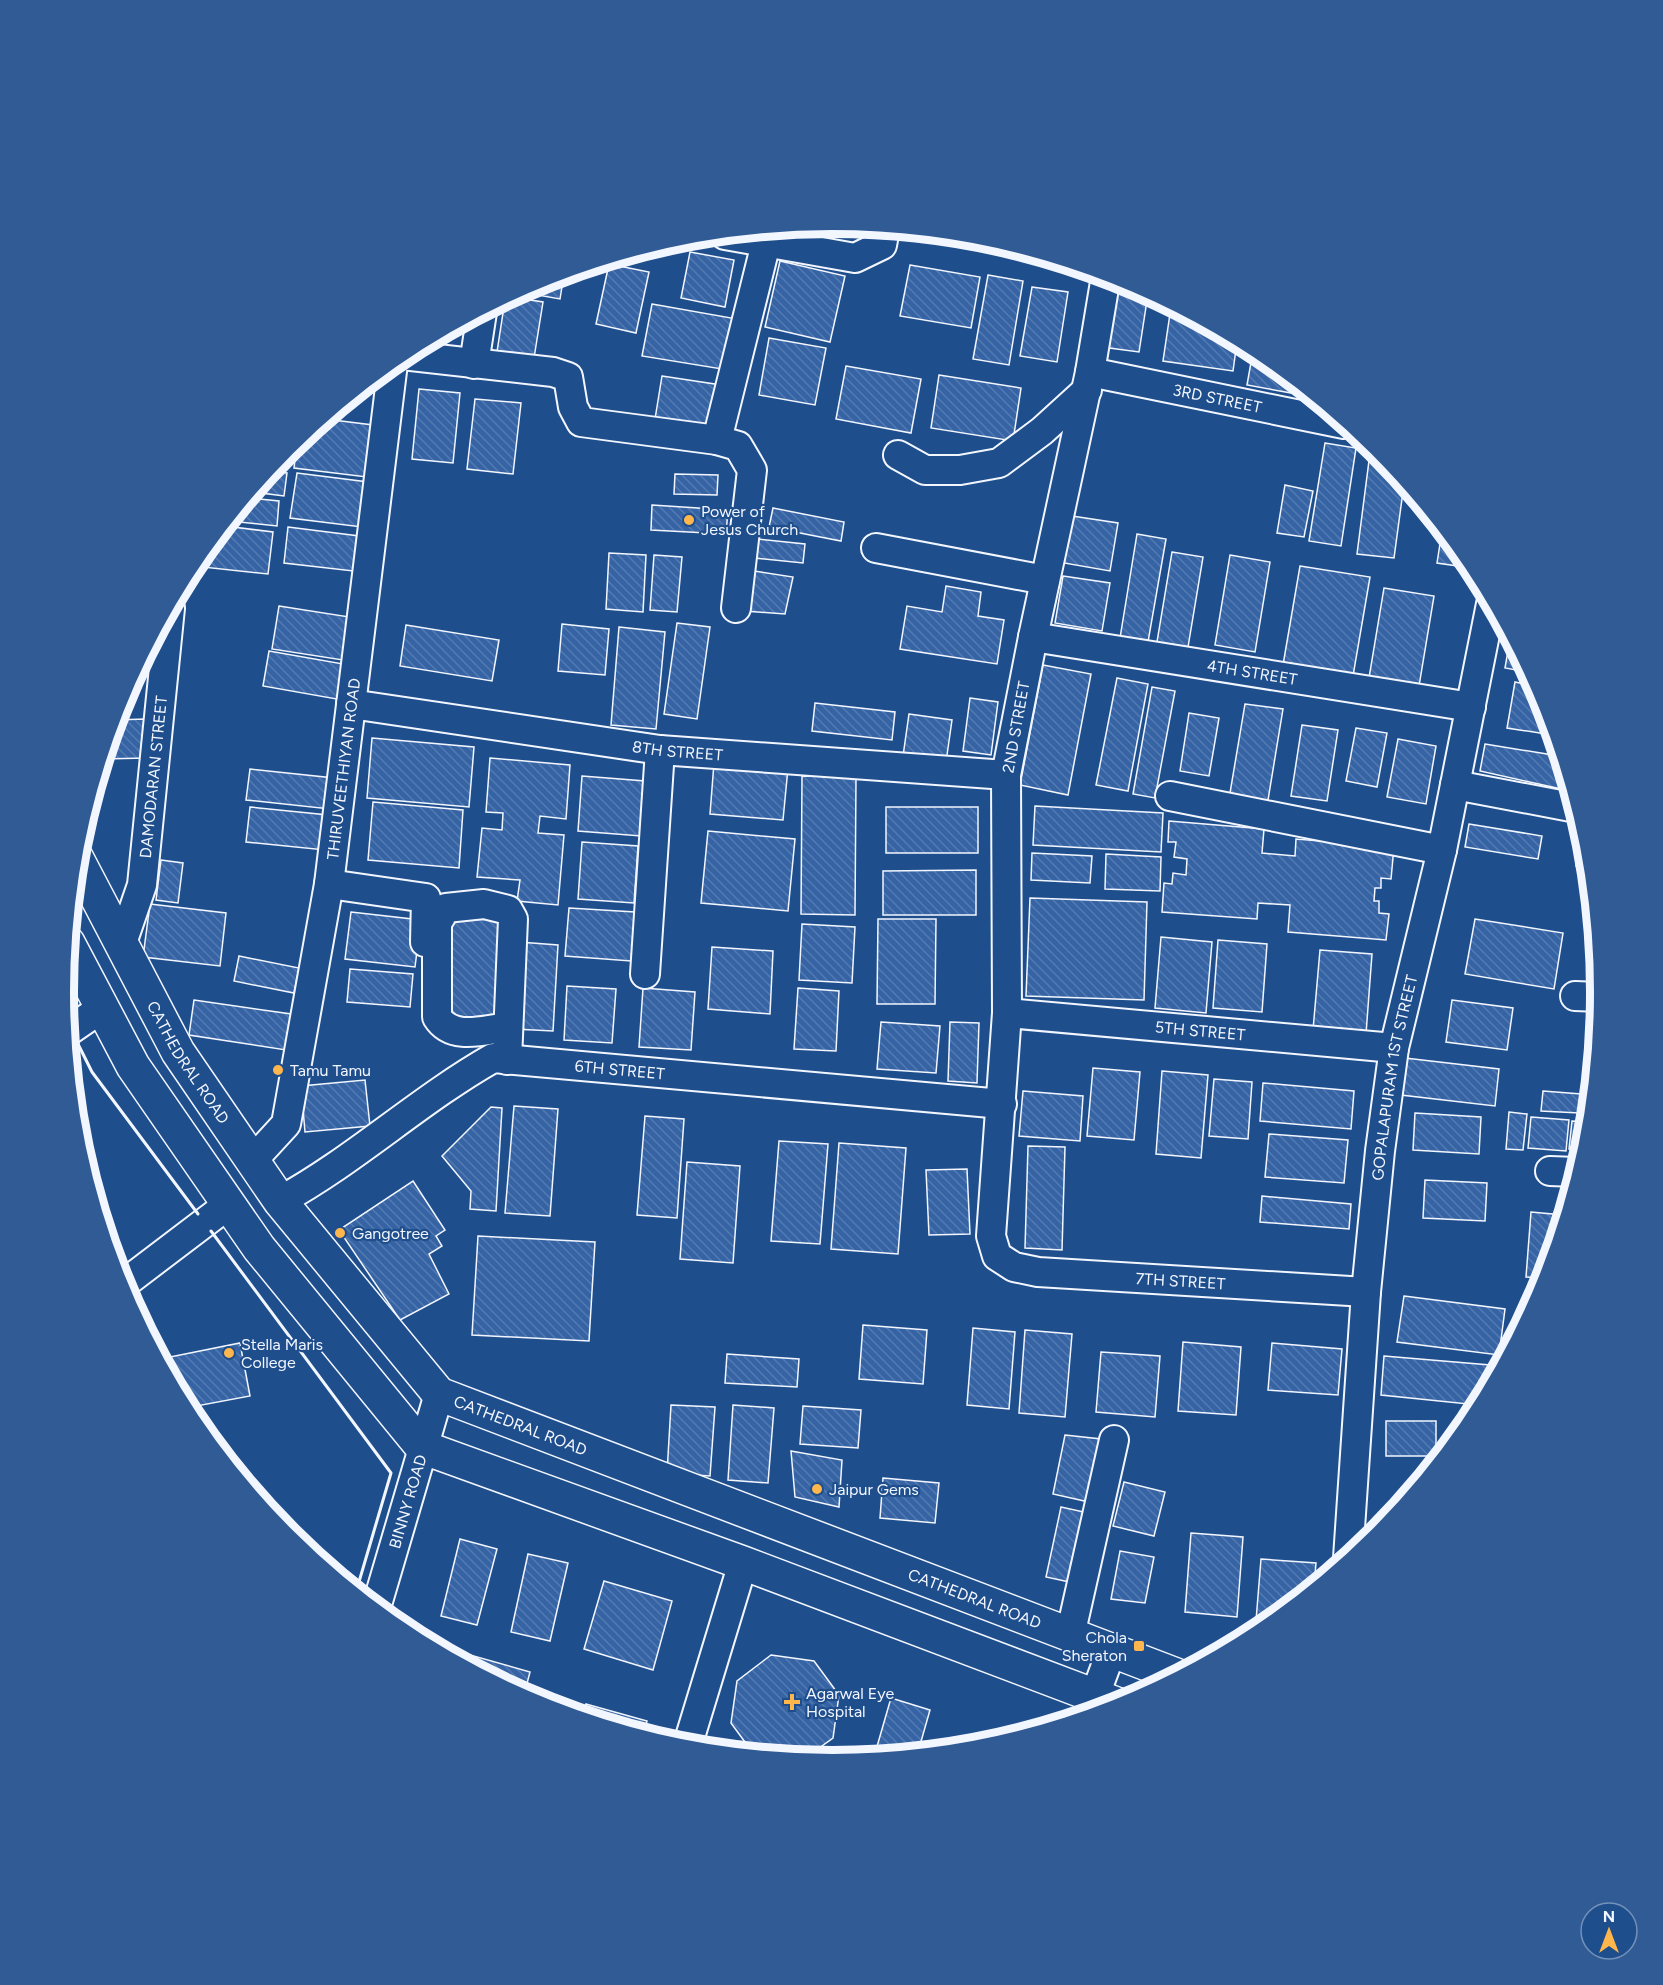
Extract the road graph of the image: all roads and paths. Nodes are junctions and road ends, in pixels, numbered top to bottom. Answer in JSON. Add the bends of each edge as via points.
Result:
{"nodes":[{"id":1,"x":884,"y":237,"type":"edge"},
{"id":2,"x":749,"y":239,"type":"edge"},
{"id":3,"x":765,"y":243,"type":"junction"},
{"id":4,"x":1104,"y":286,"type":"edge"},
{"id":5,"x":481,"y":321,"type":"edge"},
{"id":6,"x":417,"y":358,"type":"edge"},
{"id":7,"x":474,"y":364,"type":"junction"},
{"id":8,"x":391,"y":375,"type":"edge"},
{"id":9,"x":1088,"y":381,"type":"junction"},
{"id":10,"x":1329,"y":422,"type":"edge"},
{"id":11,"x":717,"y":440,"type":"junction"},
{"id":12,"x":898,"y":455,"type":"dead end"},
{"id":13,"x":876,"y":548,"type":"dead end"},
{"id":14,"x":1045,"y":580,"type":"junction"},
{"id":15,"x":736,"y":608,"type":"dead end"},
{"id":16,"x":1489,"y":615,"type":"edge"},
{"id":17,"x":168,"y":626,"type":"edge"},
{"id":18,"x":1033,"y":638,"type":"junction"},
{"id":19,"x":351,"y":704,"type":"junction"},
{"id":20,"x":1471,"y":707,"type":"junction"},
{"id":21,"x":660,"y":750,"type":"junction"},
{"id":22,"x":1006,"y":775,"type":"junction"},
{"id":23,"x":1455,"y":785,"type":"junction"},
{"id":24,"x":1170,"y":796,"type":"dead end"},
{"id":25,"x":1566,"y":806,"type":"edge"},
{"id":26,"x":1442,"y":850,"type":"junction"},
{"id":27,"x":84,"y":871,"type":"edge"},
{"id":28,"x":329,"y":884,"type":"junction"},
{"id":29,"x":122,"y":943,"type":"junction"},
{"id":30,"x":75,"y":956,"type":"edge"},
{"id":31,"x":645,"y":974,"type":"dead end"},
{"id":32,"x":423,"y":1003,"type":"dead end"},
{"id":33,"x":102,"y":1008,"type":"junction"},
{"id":34,"x":1007,"y":1013,"type":"junction"},
{"id":35,"x":75,"y":1027,"type":"edge"},
{"id":36,"x":508,"y":1027,"type":"junction"},
{"id":37,"x":1394,"y":1048,"type":"junction"},
{"id":38,"x":507,"y":1060,"type":"junction"},
{"id":39,"x":1002,"y":1104,"type":"junction"},
{"id":40,"x":252,"y":1161,"type":"junction"},
{"id":41,"x":280,"y":1201,"type":"junction"},
{"id":42,"x":229,"y":1204,"type":"junction"},
{"id":43,"x":997,"y":1256,"type":"joint"},
{"id":44,"x":130,"y":1279,"type":"edge"},
{"id":45,"x":1366,"y":1292,"type":"junction"},
{"id":46,"x":439,"y":1394,"type":"junction"},
{"id":47,"x":1114,"y":1440,"type":"dead end"},
{"id":48,"x":422,"y":1447,"type":"junction"},
{"id":49,"x":1349,"y":1545,"type":"edge"},
{"id":50,"x":743,"y":1563,"type":"junction"},
{"id":51,"x":378,"y":1600,"type":"edge"},
{"id":52,"x":1070,"y":1636,"type":"junction"},
{"id":53,"x":1111,"y":1652,"type":"junction"},
{"id":54,"x":1167,"y":1672,"type":"edge"},
{"id":55,"x":1101,"y":1701,"type":"edge"},
{"id":56,"x":1096,"y":1702,"type":"edge"},
{"id":57,"x":690,"y":1737,"type":"edge"}],
"edges":[{"from":1,"to":3,"type":"street","via":[[855,258]]},
{"from":2,"to":3,"type":"street"},
{"from":3,"to":11,"type":"street"},
{"from":4,"to":9,"type":"street","name":"2ND STREET"},
{"from":5,"to":7,"type":"street"},
{"from":6,"to":7,"type":"street"},
{"from":7,"to":11,"type":"street","via":[[568,377],[580,422]]},
{"from":8,"to":19,"type":"street","name":"THIRUVEETHIYAN ROAD"},
{"from":9,"to":10,"type":"street","name":"3RD STREET"},
{"from":9,"to":12,"type":"street","via":[[1042,431],[999,463],[960,470],[925,470]]},
{"from":9,"to":14,"type":"street","name":"2ND STREET"},
{"from":11,"to":15,"type":"street","via":[[738,446],[752,470]]},
{"from":13,"to":14,"type":"street"},
{"from":14,"to":18,"type":"street","name":"2ND STREET"},
{"from":16,"to":20,"type":"street","name":"GOPALAPURAM 1ST STREET"},
{"from":17,"to":29,"type":"street","name":"DAMODARAN STREET","via":[[142,885]]},
{"from":18,"to":20,"type":"street","name":"4TH STREET"},
{"from":18,"to":22,"type":"street","name":"2ND STREET"},
{"from":19,"to":21,"type":"street","name":"8TH STREET"},
{"from":19,"to":28,"type":"street","name":"THIRUVEETHIYAN ROAD"},
{"from":20,"to":23,"type":"street","name":"GOPALAPURAM 1ST STREET"},
{"from":21,"to":22,"type":"street","name":"8TH STREET"},
{"from":21,"to":31,"type":"street"},
{"from":22,"to":34,"type":"street","name":"2ND STREET"},
{"from":23,"to":25,"type":"street"},
{"from":23,"to":26,"type":"street","name":"GOPALAPURAM 1ST STREET"},
{"from":24,"to":26,"type":"street"},
{"from":26,"to":37,"type":"street","name":"GOPALAPURAM 1ST STREET"},
{"from":27,"to":29,"type":"main road","name":"CATHEDRAL ROAD"},
{"from":28,"to":32,"type":"street","via":[[426,898]]},
{"from":28,"to":40,"type":"street","name":"THIRUVEETHIYAN ROAD","via":[[286,1124]]},
{"from":29,"to":40,"type":"main road","name":"CATHEDRAL ROAD","via":[[178,1052]]},
{"from":30,"to":33,"type":"main road"},
{"from":33,"to":35,"type":"street"},
{"from":33,"to":42,"type":"main road","via":[[133,1066]]},
{"from":34,"to":37,"type":"street","name":"5TH STREET"},
{"from":34,"to":39,"type":"street","name":"2ND STREET"},
{"from":36,"to":36,"type":"street","via":[[513,919],[508,910],[484,904],[446,908],[437,923],[437,1017],[443,1026],[459,1033]]},
{"from":36,"to":38,"type":"street"},
{"from":37,"to":45,"type":"street","name":"GOPALAPURAM 1ST STREET"},
{"from":38,"to":39,"type":"street","name":"6TH STREET"},
{"from":38,"to":41,"type":"street","name":"6TH STREET","via":[[493,1058],[459,1078],[316,1181]]},
{"from":39,"to":43,"type":"street","name":"2ND STREET","via":[[991,1236]]},
{"from":40,"to":41,"type":"main road","name":"CATHEDRAL ROAD"},
{"from":41,"to":46,"type":"main road","name":"CATHEDRAL ROAD"},
{"from":42,"to":44,"type":"street"},
{"from":42,"to":48,"type":"main road","via":[[259,1248]]},
{"from":43,"to":45,"type":"street","name":"7TH STREET","via":[[1014,1268],[1038,1272]]},
{"from":45,"to":49,"type":"street","name":"GOPALAPURAM 1ST STREET"},
{"from":46,"to":48,"type":"street","name":"BINNY ROAD"},
{"from":46,"to":52,"type":"main road","name":"CATHEDRAL ROAD"},
{"from":47,"to":52,"type":"street"},
{"from":48,"to":50,"type":"main road"},
{"from":48,"to":51,"type":"street","name":"BINNY ROAD"},
{"from":50,"to":56,"type":"main road"},
{"from":50,"to":57,"type":"street"},
{"from":52,"to":53,"type":"main road","name":"CATHEDRAL ROAD"},
{"from":53,"to":54,"type":"main road","name":"CATHEDRAL ROAD"},
{"from":53,"to":55,"type":"street"}]}
